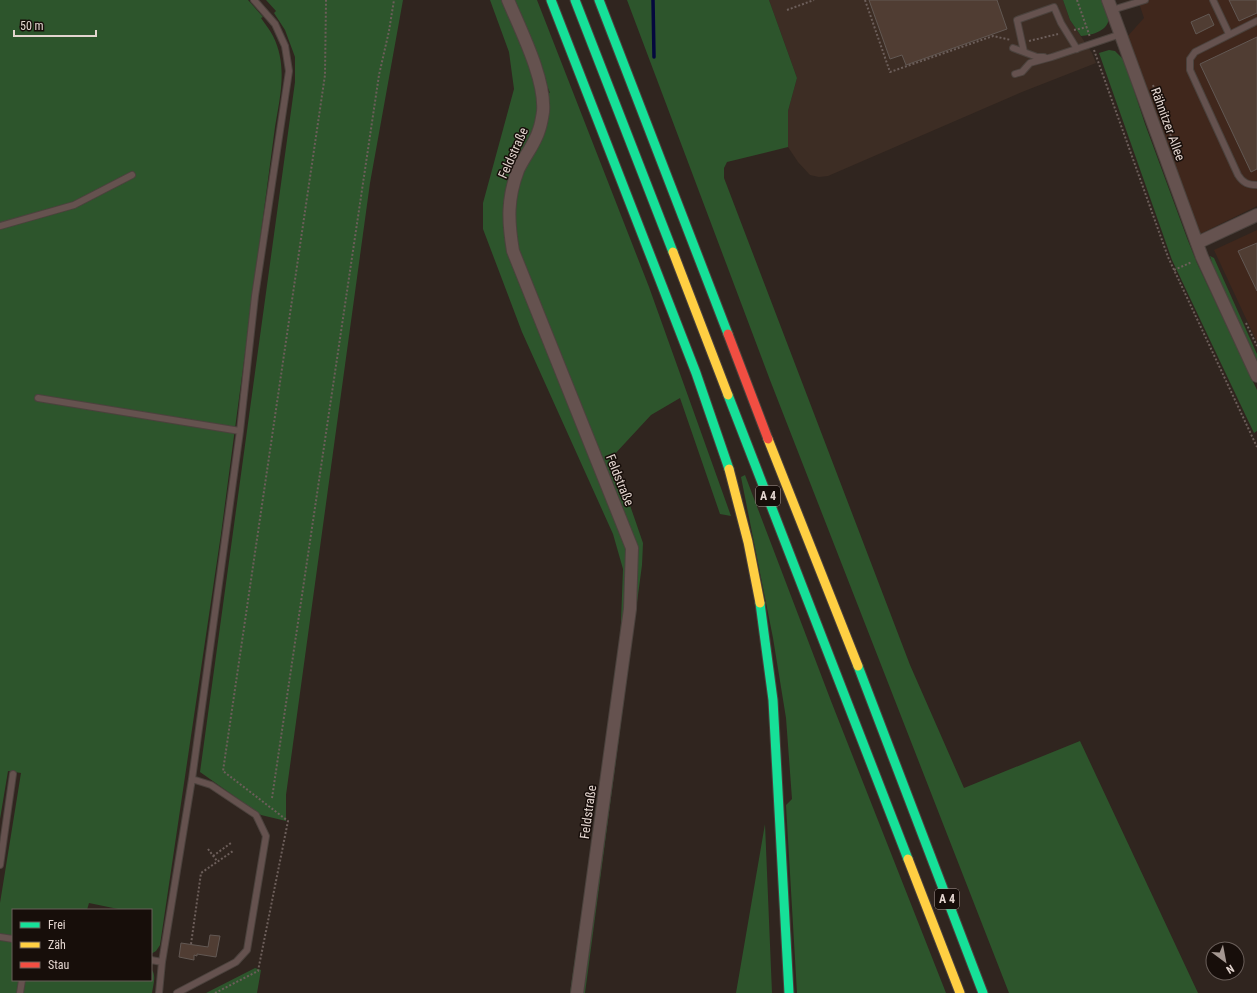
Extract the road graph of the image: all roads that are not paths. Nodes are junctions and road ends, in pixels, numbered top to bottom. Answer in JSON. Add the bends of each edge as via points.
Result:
{"nodes":[{"id":1,"x":254,"y":0,"type":"edge"},
{"id":2,"x":508,"y":0,"type":"edge"},
{"id":3,"x":551,"y":0,"type":"edge"},
{"id":4,"x":575,"y":0,"type":"edge"},
{"id":5,"x":599,"y":0,"type":"edge"},
{"id":6,"x":1145,"y":0,"type":"edge"},
{"id":7,"x":1213,"y":0,"type":"edge"},
{"id":8,"x":1110,"y":5,"type":"edge"},
{"id":9,"x":1257,"y":21,"type":"edge"},
{"id":10,"x":1121,"y":34,"type":"junction"},
{"id":11,"x":1229,"y":34,"type":"junction"},
{"id":12,"x":1012,"y":48,"type":"dead end"},
{"id":13,"x":1077,"y":49,"type":"junction"},
{"id":14,"x":1024,"y":52,"type":"junction"},
{"id":15,"x":1052,"y":57,"type":"junction"},
{"id":16,"x":1018,"y":73,"type":"dead end"},
{"id":17,"x":132,"y":175,"type":"dead end"},
{"id":18,"x":1257,"y":185,"type":"edge"},
{"id":19,"x":1257,"y":215,"type":"edge"},
{"id":20,"x":0,"y":226,"type":"edge"},
{"id":21,"x":1202,"y":241,"type":"junction"},
{"id":22,"x":1257,"y":376,"type":"edge"},
{"id":23,"x":38,"y":398,"type":"dead end"},
{"id":24,"x":240,"y":431,"type":"junction"},
{"id":25,"x":13,"y":774,"type":"dead end"},
{"id":26,"x":192,"y":779,"type":"junction"},
{"id":27,"x":0,"y":865,"type":"edge"},
{"id":28,"x":0,"y":937,"type":"edge"},
{"id":29,"x":12,"y":939,"type":"edge"},
{"id":30,"x":152,"y":960,"type":"edge"},
{"id":31,"x":162,"y":962,"type":"junction"},
{"id":32,"x":22,"y":981,"type":"edge"},
{"id":33,"x":20,"y":993,"type":"edge"},
{"id":34,"x":159,"y":993,"type":"edge"},
{"id":35,"x":177,"y":993,"type":"edge"},
{"id":36,"x":577,"y":993,"type":"edge"},
{"id":37,"x":788,"y":993,"type":"edge"},
{"id":38,"x":960,"y":993,"type":"edge"},
{"id":39,"x":983,"y":993,"type":"edge"}],
"edges":[{"from":1,"to":24,"type":"lane","via":[[275,24],[285,46],[289,71],[255,296]]},
{"from":2,"to":36,"type":"street","name":"Feldstraße","via":[[534,64],[543,105],[539,131],[518,170],[512,191],[508,212],[513,251],[632,548],[628,624]]},
{"from":3,"to":37,"type":"highway","via":[[694,369],[729,472],[746,533],[763,617],[773,700]]},
{"from":4,"to":38,"type":"highway","number":"A 4"},
{"from":5,"to":39,"type":"highway","number":"A 4"},
{"from":6,"to":8,"type":"lane"},
{"from":7,"to":11,"type":"lane"},
{"from":8,"to":10,"type":"street","name":"Rähnitzer Allee"},
{"from":9,"to":11,"type":"lane"},
{"from":10,"to":13,"type":"lane"},
{"from":10,"to":21,"type":"street","name":"Rähnitzer Allee"},
{"from":11,"to":18,"type":"lane","via":[[1195,52],[1190,59],[1190,70],[1238,175],[1249,185]]},
{"from":12,"to":14,"type":"lane"},
{"from":13,"to":14,"type":"lane","via":[[1054,7],[1017,20]]},
{"from":13,"to":15,"type":"lane"},
{"from":14,"to":15,"type":"lane","via":[[1037,57]]},
{"from":15,"to":16,"type":"lane","via":[[1030,63]]},
{"from":17,"to":20,"type":"lane","via":[[74,206]]},
{"from":19,"to":21,"type":"street"},
{"from":21,"to":22,"type":"street","name":"Rähnitzer Allee","via":[[1202,257]]},
{"from":23,"to":24,"type":"lane"},
{"from":24,"to":26,"type":"lane"},
{"from":25,"to":27,"type":"lane"},
{"from":26,"to":31,"type":"lane"},
{"from":26,"to":35,"type":"lane","via":[[211,785],[256,815],[266,836],[247,950],[236,962]]},
{"from":28,"to":29,"type":"lane"},
{"from":30,"to":31,"type":"lane"},
{"from":31,"to":34,"type":"lane"},
{"from":32,"to":33,"type":"lane"}]}
